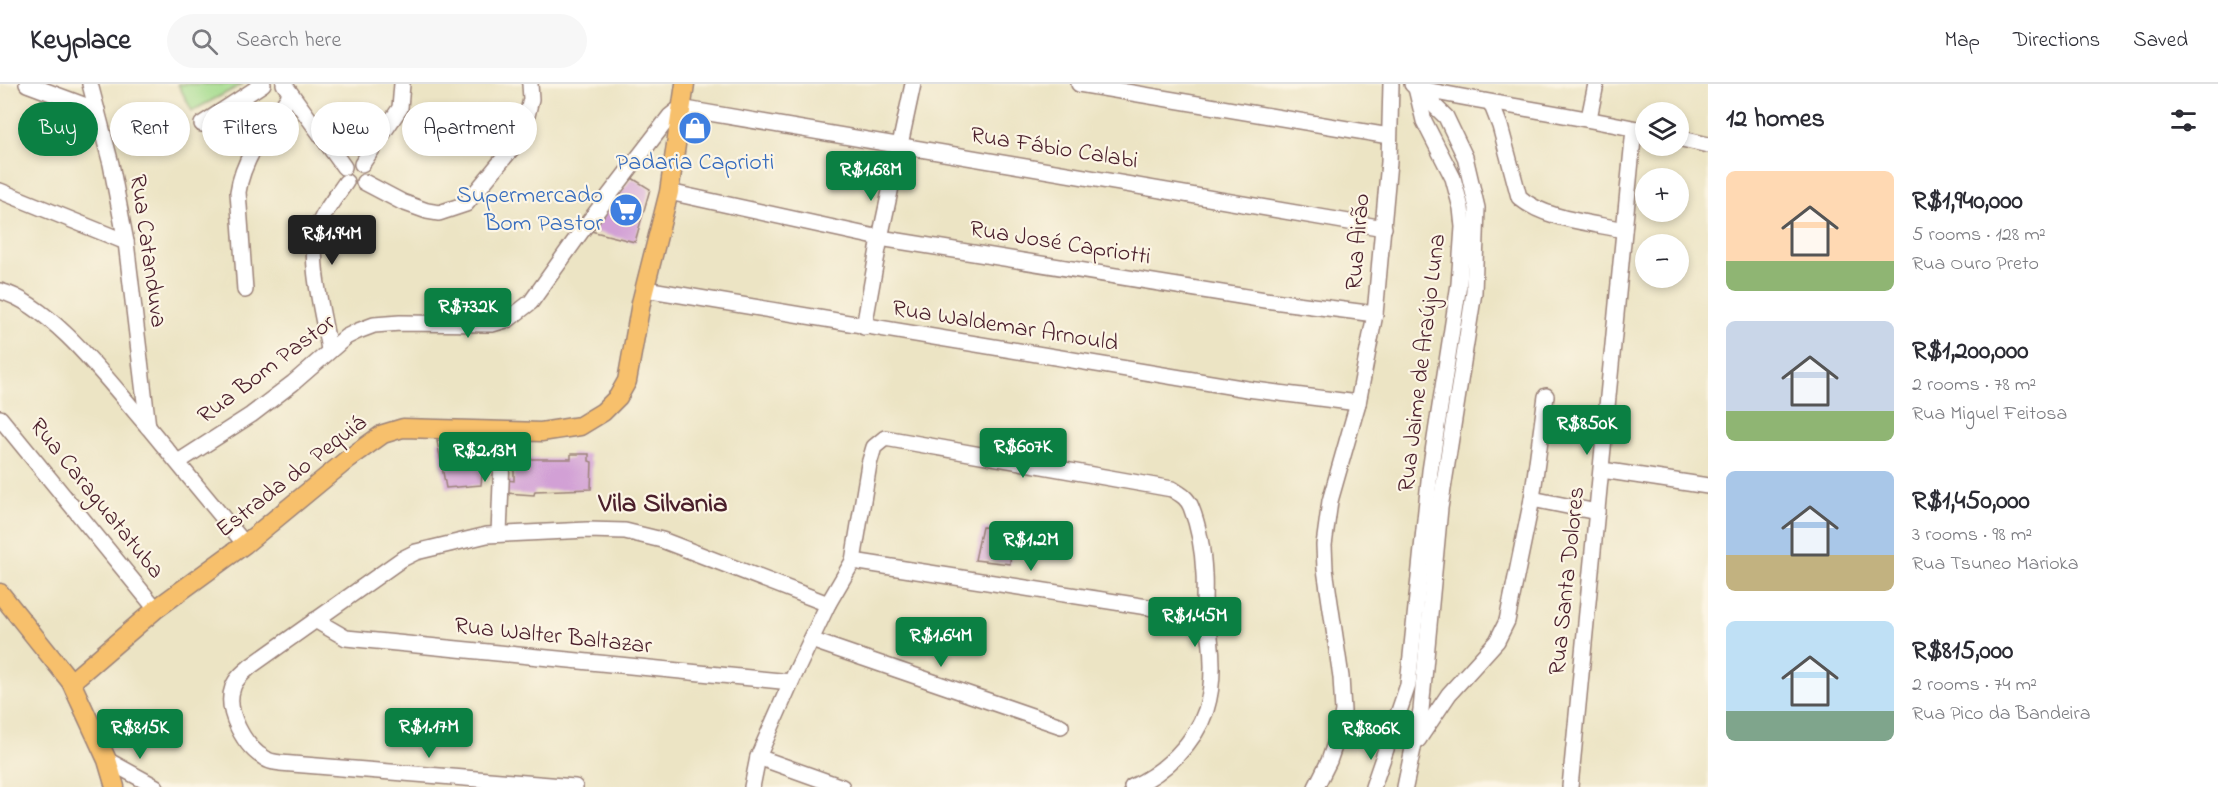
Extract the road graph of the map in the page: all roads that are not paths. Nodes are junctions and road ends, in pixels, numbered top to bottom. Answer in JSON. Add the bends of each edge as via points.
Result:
{"nodes":[{"id":1,"x":27,"y":84,"type":"edge"},
{"id":2,"x":90,"y":84,"type":"edge"},
{"id":3,"x":263,"y":84,"type":"edge"},
{"id":4,"x":402,"y":84,"type":"edge"},
{"id":5,"x":530,"y":84,"type":"edge"},
{"id":6,"x":685,"y":84,"type":"edge"},
{"id":7,"x":913,"y":84,"type":"edge"},
{"id":8,"x":1079,"y":84,"type":"edge"},
{"id":9,"x":1391,"y":84,"type":"edge"},
{"id":10,"x":1596,"y":84,"type":"edge"},
{"id":11,"x":1414,"y":86,"type":"edge"},
{"id":12,"x":287,"y":89,"type":"edge"},
{"id":13,"x":1462,"y":90,"type":"edge"},
{"id":14,"x":75,"y":102,"type":"edge"},
{"id":15,"x":95,"y":102,"type":"edge"},
{"id":16,"x":236,"y":102,"type":"edge"},
{"id":17,"x":1491,"y":103,"type":"junction"},
{"id":18,"x":680,"y":108,"type":"junction"},
{"id":19,"x":98,"y":114,"type":"edge"},
{"id":20,"x":1589,"y":118,"type":"junction"},
{"id":21,"x":1635,"y":129,"type":"edge"},
{"id":22,"x":1389,"y":136,"type":"junction"},
{"id":23,"x":1689,"y":141,"type":"edge"},
{"id":24,"x":1708,"y":145,"type":"edge"},
{"id":25,"x":901,"y":147,"type":"junction"},
{"id":26,"x":1636,"y":156,"type":"edge"},
{"id":27,"x":362,"y":164,"type":"junction"},
{"id":28,"x":345,"y":175,"type":"junction"},
{"id":29,"x":364,"y":182,"type":"junction"},
{"id":30,"x":0,"y":190,"type":"edge"},
{"id":31,"x":669,"y":192,"type":"junction"},
{"id":32,"x":1384,"y":228,"type":"junction"},
{"id":33,"x":1624,"y":230,"type":"junction"},
{"id":34,"x":880,"y":238,"type":"junction"},
{"id":35,"x":126,"y":242,"type":"junction"},
{"id":36,"x":645,"y":289,"type":"junction"},
{"id":37,"x":245,"y":290,"type":"dead end"},
{"id":38,"x":0,"y":291,"type":"edge"},
{"id":39,"x":1375,"y":314,"type":"junction"},
{"id":40,"x":864,"y":327,"type":"junction"},
{"id":41,"x":329,"y":350,"type":"junction"},
{"id":42,"x":1546,"y":396,"type":"dead end"},
{"id":43,"x":1359,"y":403,"type":"junction"},
{"id":44,"x":0,"y":418,"type":"edge"},
{"id":45,"x":148,"y":428,"type":"junction"},
{"id":46,"x":503,"y":432,"type":"junction"},
{"id":47,"x":178,"y":462,"type":"junction"},
{"id":48,"x":1602,"y":470,"type":"junction"},
{"id":49,"x":1708,"y":486,"type":"edge"},
{"id":50,"x":1532,"y":499,"type":"junction"},
{"id":51,"x":1597,"y":512,"type":"junction"},
{"id":52,"x":500,"y":534,"type":"junction"},
{"id":53,"x":245,"y":544,"type":"junction"},
{"id":54,"x":853,"y":561,"type":"junction"},
{"id":55,"x":0,"y":593,"type":"edge"},
{"id":56,"x":828,"y":604,"type":"junction"},
{"id":57,"x":156,"y":609,"type":"junction"},
{"id":58,"x":1205,"y":616,"type":"junction"},
{"id":59,"x":315,"y":620,"type":"junction"},
{"id":60,"x":811,"y":640,"type":"junction"},
{"id":61,"x":71,"y":682,"type":"junction"},
{"id":62,"x":791,"y":682,"type":"junction"},
{"id":63,"x":1061,"y":726,"type":"dead end"},
{"id":64,"x":1391,"y":736,"type":"junction"},
{"id":65,"x":1414,"y":745,"type":"junction"},
{"id":66,"x":758,"y":757,"type":"junction"},
{"id":67,"x":107,"y":760,"type":"junction"},
{"id":68,"x":115,"y":787,"type":"edge"},
{"id":69,"x":156,"y":787,"type":"edge"},
{"id":70,"x":575,"y":787,"type":"edge"},
{"id":71,"x":752,"y":787,"type":"edge"},
{"id":72,"x":842,"y":787,"type":"edge"},
{"id":73,"x":1132,"y":787,"type":"edge"},
{"id":74,"x":1316,"y":787,"type":"edge"},
{"id":75,"x":1373,"y":787,"type":"edge"},
{"id":76,"x":1386,"y":787,"type":"edge"},
{"id":77,"x":1405,"y":787,"type":"edge"},
{"id":78,"x":1570,"y":787,"type":"edge"}],
"edges":[{"from":1,"to":14,"type":"street"},
{"from":2,"to":15,"type":"street","name":"Rua Catanduva"},
{"from":3,"to":16,"type":"street"},
{"from":4,"to":27,"type":"street","via":[[400,108]]},
{"from":5,"to":29,"type":"street","via":[[525,124],[513,147],[466,204],[439,213],[427,211]]},
{"from":6,"to":18,"type":"main road","name":"Estrada do Pequiá"},
{"from":7,"to":25,"type":"street"},
{"from":8,"to":22,"type":"street"},
{"from":9,"to":11,"type":"street"},
{"from":9,"to":22,"type":"street","name":"Rua Airão"},
{"from":10,"to":20,"type":"street"},
{"from":11,"to":13,"type":"street"},
{"from":11,"to":64,"type":"street","name":"Rua Jaime de Araújo Luna","via":[[1424,122],[1453,178],[1463,227],[1459,284],[1430,471],[1408,685]]},
{"from":11,"to":65,"type":"street","name":"Rua Jaime de Araújo Luna","via":[[1446,117],[1465,157],[1478,208],[1474,292],[1440,508],[1421,710]]},
{"from":12,"to":28,"type":"street"},
{"from":12,"to":37,"type":"street","via":[[240,180]]},
{"from":13,"to":17,"type":"street"},
{"from":17,"to":20,"type":"street"},
{"from":17,"to":33,"type":"street","via":[[1520,197],[1528,205]]},
{"from":18,"to":25,"type":"street","name":"Rua Fábio Calabi"},
{"from":18,"to":31,"type":"main road","name":"Estrada do Pequiá"},
{"from":18,"to":41,"type":"street","name":"Rua Bom Pastor","via":[[592,217],[531,302],[510,319],[492,324],[374,325],[345,337]]},
{"from":19,"to":35,"type":"street","name":"Rua Catanduva"},
{"from":20,"to":21,"type":"street"},
{"from":22,"to":32,"type":"street","name":"Rua Airão"},
{"from":23,"to":24,"type":"street"},
{"from":25,"to":32,"type":"street","name":"Rua Fábio Calabi"},
{"from":25,"to":34,"type":"street"},
{"from":26,"to":33,"type":"street","name":"Rua Santa Dolores"},
{"from":27,"to":28,"type":"street","via":[[354,161]]},
{"from":27,"to":29,"type":"street","via":[[367,170]]},
{"from":28,"to":29,"type":"street","via":[[357,186]]},
{"from":28,"to":41,"type":"street","via":[[315,238],[314,262]]},
{"from":30,"to":35,"type":"street"},
{"from":31,"to":34,"type":"street","name":"Rua José Capriotti"},
{"from":31,"to":36,"type":"main road","name":"Estrada do Pequiá"},
{"from":32,"to":39,"type":"street","name":"Rua Airão"},
{"from":33,"to":48,"type":"street","name":"Rua Santa Dolores"},
{"from":34,"to":39,"type":"street","name":"Rua José Capriotti"},
{"from":34,"to":40,"type":"street"},
{"from":35,"to":45,"type":"street","name":"Rua Catanduva"},
{"from":36,"to":40,"type":"street","name":"Rua Waldemar Arnould"},
{"from":36,"to":46,"type":"main road","name":"Estrada do Pequiá","via":[[627,381],[618,397],[580,426]]},
{"from":38,"to":45,"type":"street","via":[[27,302],[73,342]]},
{"from":39,"to":43,"type":"street","name":"Rua Airão"},
{"from":40,"to":43,"type":"street","name":"Rua Waldemar Arnould"},
{"from":41,"to":47,"type":"street","name":"Rua Bom Pastor","via":[[251,415]]},
{"from":42,"to":50,"type":"street","name":"Rua Jaime de Araújo Luna"},
{"from":43,"to":74,"type":"street","name":"Rua Airão","via":[[1326,523],[1325,569],[1343,711],[1329,761]]},
{"from":44,"to":57,"type":"street","name":"Rua Caraguatatuba"},
{"from":45,"to":47,"type":"street"},
{"from":46,"to":52,"type":"street"},
{"from":46,"to":53,"type":"main road","name":"Estrada do Pequiá","via":[[403,428],[383,434]]},
{"from":47,"to":53,"type":"street"},
{"from":48,"to":49,"type":"street"},
{"from":48,"to":51,"type":"street","name":"Rua Santa Dolores"},
{"from":50,"to":51,"type":"street"},
{"from":50,"to":65,"type":"street","name":"Rua Jaime de Araújo Luna","via":[[1507,621],[1497,641],[1449,694]]},
{"from":51,"to":78,"type":"street","name":"Rua Santa Dolores"},
{"from":52,"to":56,"type":"street","via":[[625,531],[662,540]]},
{"from":52,"to":59,"type":"street","via":[[416,552]]},
{"from":53,"to":57,"type":"main road","name":"Estrada do Pequiá"},
{"from":54,"to":56,"type":"street"},
{"from":54,"to":58,"type":"street"},
{"from":54,"to":58,"type":"street","via":[[869,464],[874,447],[885,438],[1172,489],[1191,506],[1196,525],[1204,573]]},
{"from":55,"to":61,"type":"main road"},
{"from":56,"to":60,"type":"street"},
{"from":57,"to":61,"type":"main road","name":"Estrada do Pequiá"},
{"from":58,"to":73,"type":"street","via":[[1212,657],[1206,710],[1194,736],[1179,753],[1147,780]]},
{"from":59,"to":62,"type":"street","name":"Rua Walter Baltazar","via":[[346,639]]},
{"from":59,"to":70,"type":"street","via":[[251,666],[233,688],[233,719],[258,754],[267,760]]},
{"from":60,"to":62,"type":"street"},
{"from":60,"to":63,"type":"street"},
{"from":61,"to":67,"type":"main road"},
{"from":62,"to":66,"type":"street"},
{"from":64,"to":75,"type":"street","name":"Rua Jaime de Araújo Luna"},
{"from":64,"to":76,"type":"street"},
{"from":65,"to":77,"type":"street","name":"Rua Jaime de Araújo Luna"},
{"from":66,"to":71,"type":"street"},
{"from":66,"to":72,"type":"street"},
{"from":67,"to":68,"type":"main road"},
{"from":67,"to":69,"type":"street"}]}
